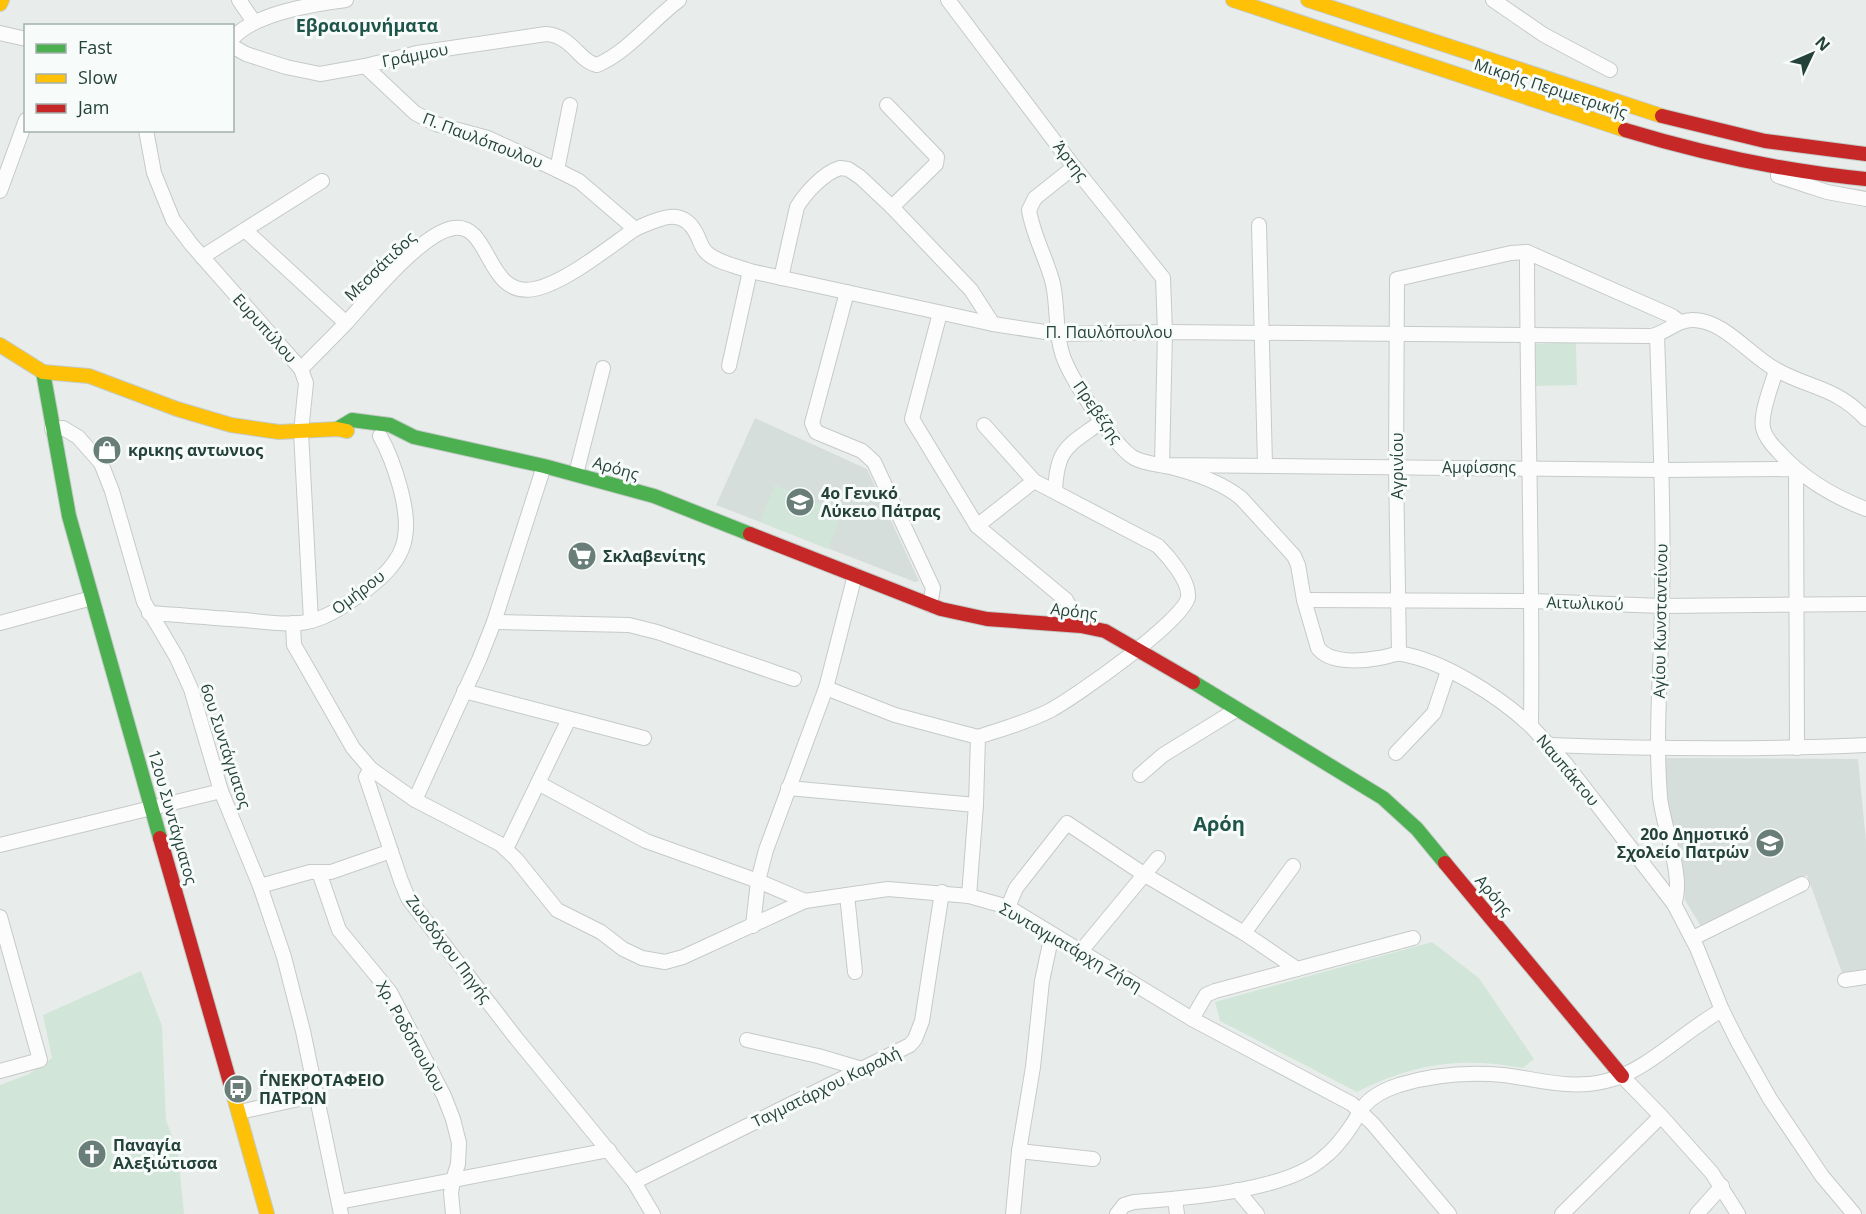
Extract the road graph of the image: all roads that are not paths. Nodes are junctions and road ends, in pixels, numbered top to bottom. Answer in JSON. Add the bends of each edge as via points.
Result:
{"nodes":[{"id":1,"x":2,"y":0,"type":"edge"},
{"id":2,"x":239,"y":0,"type":"edge"},
{"id":3,"x":340,"y":0,"type":"edge"},
{"id":4,"x":346,"y":0,"type":"edge"},
{"id":5,"x":679,"y":0,"type":"edge"},
{"id":6,"x":948,"y":0,"type":"edge"},
{"id":7,"x":1233,"y":0,"type":"edge"},
{"id":8,"x":1308,"y":0,"type":"edge"},
{"id":9,"x":1493,"y":0,"type":"edge"},
{"id":10,"x":0,"y":4,"type":"edge"},
{"id":11,"x":254,"y":22,"type":"junction"},
{"id":12,"x":0,"y":33,"type":"edge"},
{"id":13,"x":234,"y":37,"type":"edge"},
{"id":14,"x":24,"y":39,"type":"edge"},
{"id":15,"x":234,"y":47,"type":"edge"},
{"id":16,"x":365,"y":66,"type":"junction"},
{"id":17,"x":1610,"y":70,"type":"dead end"},
{"id":18,"x":570,"y":105,"type":"dead end"},
{"id":19,"x":887,"y":105,"type":"dead end"},
{"id":20,"x":24,"y":125,"type":"edge"},
{"id":21,"x":146,"y":132,"type":"edge"},
{"id":22,"x":1866,"y":154,"type":"edge"},
{"id":23,"x":1742,"y":163,"type":"junction"},
{"id":24,"x":1074,"y":166,"type":"junction"},
{"id":25,"x":558,"y":170,"type":"junction"},
{"id":26,"x":1866,"y":179,"type":"edge"},
{"id":27,"x":322,"y":181,"type":"dead end"},
{"id":28,"x":0,"y":191,"type":"edge"},
{"id":29,"x":1866,"y":199,"type":"edge"},
{"id":30,"x":892,"y":207,"type":"junction"},
{"id":31,"x":1259,"y":225,"type":"dead end"},
{"id":32,"x":635,"y":229,"type":"junction"},
{"id":33,"x":245,"y":230,"type":"junction"},
{"id":34,"x":1523,"y":252,"type":"junction"},
{"id":35,"x":202,"y":257,"type":"junction"},
{"id":36,"x":750,"y":271,"type":"junction"},
{"id":37,"x":781,"y":278,"type":"junction"},
{"id":38,"x":847,"y":292,"type":"junction"},
{"id":39,"x":940,"y":313,"type":"junction"},
{"id":40,"x":1680,"y":322,"type":"junction"},
{"id":41,"x":346,"y":323,"type":"junction"},
{"id":42,"x":993,"y":324,"type":"junction"},
{"id":43,"x":1165,"y":332,"type":"junction"},
{"id":44,"x":1261,"y":333,"type":"junction"},
{"id":45,"x":1397,"y":333,"type":"junction"},
{"id":46,"x":1058,"y":334,"type":"junction"},
{"id":47,"x":1527,"y":334,"type":"junction"},
{"id":48,"x":1657,"y":335,"type":"junction"},
{"id":49,"x":0,"y":345,"type":"edge"},
{"id":50,"x":729,"y":366,"type":"dead end"},
{"id":51,"x":603,"y":368,"type":"dead end"},
{"id":52,"x":301,"y":369,"type":"junction"},
{"id":53,"x":1776,"y":370,"type":"junction"},
{"id":54,"x":44,"y":372,"type":"junction"},
{"id":55,"x":1866,"y":419,"type":"edge"},
{"id":56,"x":1102,"y":421,"type":"junction"},
{"id":57,"x":984,"y":425,"type":"dead end"},
{"id":58,"x":51,"y":429,"type":"junction"},
{"id":59,"x":337,"y":429,"type":"junction"},
{"id":60,"x":301,"y":432,"type":"junction"},
{"id":61,"x":380,"y":436,"type":"junction"},
{"id":62,"x":414,"y":437,"type":"junction"},
{"id":63,"x":1162,"y":465,"type":"junction"},
{"id":64,"x":1264,"y":465,"type":"junction"},
{"id":65,"x":544,"y":466,"type":"junction"},
{"id":66,"x":1396,"y":467,"type":"junction"},
{"id":67,"x":1529,"y":467,"type":"junction"},
{"id":68,"x":1796,"y":469,"type":"junction"},
{"id":69,"x":1662,"y":470,"type":"junction"},
{"id":70,"x":576,"y":474,"type":"junction"},
{"id":71,"x":1034,"y":481,"type":"junction"},
{"id":72,"x":1055,"y":491,"type":"junction"},
{"id":73,"x":1866,"y":509,"type":"edge"},
{"id":74,"x":977,"y":526,"type":"junction"},
{"id":75,"x":855,"y":575,"type":"junction"},
{"id":76,"x":92,"y":598,"type":"junction"},
{"id":77,"x":1304,"y":600,"type":"junction"},
{"id":78,"x":1398,"y":600,"type":"junction"},
{"id":79,"x":1532,"y":600,"type":"junction"},
{"id":80,"x":1866,"y":604,"type":"edge"},
{"id":81,"x":930,"y":605,"type":"junction"},
{"id":82,"x":1662,"y":606,"type":"junction"},
{"id":83,"x":1796,"y":606,"type":"junction"},
{"id":84,"x":149,"y":613,"type":"junction"},
{"id":85,"x":311,"y":621,"type":"junction"},
{"id":86,"x":494,"y":622,"type":"junction"},
{"id":87,"x":0,"y":623,"type":"edge"},
{"id":88,"x":293,"y":623,"type":"junction"},
{"id":89,"x":1081,"y":626,"type":"junction"},
{"id":90,"x":1139,"y":649,"type":"junction"},
{"id":91,"x":1399,"y":653,"type":"junction"},
{"id":92,"x":1448,"y":671,"type":"junction"},
{"id":93,"x":794,"y":679,"type":"dead end"},
{"id":94,"x":826,"y":688,"type":"junction"},
{"id":95,"x":464,"y":691,"type":"junction"},
{"id":96,"x":1236,"y":710,"type":"junction"},
{"id":97,"x":569,"y":719,"type":"junction"},
{"id":98,"x":1531,"y":726,"type":"junction"},
{"id":99,"x":978,"y":737,"type":"junction"},
{"id":100,"x":644,"y":738,"type":"dead end"},
{"id":101,"x":1866,"y":745,"type":"edge"},
{"id":102,"x":1549,"y":746,"type":"junction"},
{"id":103,"x":1797,"y":748,"type":"junction"},
{"id":104,"x":1658,"y":749,"type":"junction"},
{"id":105,"x":1396,"y":753,"type":"dead end"},
{"id":106,"x":370,"y":769,"type":"junction"},
{"id":107,"x":1140,"y":775,"type":"dead end"},
{"id":108,"x":538,"y":783,"type":"junction"},
{"id":109,"x":788,"y":788,"type":"junction"},
{"id":110,"x":221,"y":790,"type":"junction"},
{"id":111,"x":415,"y":800,"type":"junction"},
{"id":112,"x":976,"y":805,"type":"junction"},
{"id":113,"x":153,"y":807,"type":"junction"},
{"id":114,"x":0,"y":845,"type":"edge"},
{"id":115,"x":506,"y":849,"type":"junction"},
{"id":116,"x":391,"y":851,"type":"junction"},
{"id":117,"x":1158,"y":858,"type":"dead end"},
{"id":118,"x":1293,"y":866,"type":"dead end"},
{"id":119,"x":319,"y":872,"type":"junction"},
{"id":120,"x":1145,"y":875,"type":"junction"},
{"id":121,"x":758,"y":881,"type":"junction"},
{"id":122,"x":1802,"y":884,"type":"dead end"},
{"id":123,"x":260,"y":886,"type":"junction"},
{"id":124,"x":942,"y":892,"type":"junction"},
{"id":125,"x":847,"y":896,"type":"junction"},
{"id":126,"x":969,"y":896,"type":"junction"},
{"id":127,"x":805,"y":901,"type":"junction"},
{"id":128,"x":1674,"y":904,"type":"junction"},
{"id":129,"x":1008,"y":907,"type":"junction"},
{"id":130,"x":0,"y":917,"type":"edge"},
{"id":131,"x":753,"y":926,"type":"junction"},
{"id":132,"x":1244,"y":933,"type":"junction"},
{"id":133,"x":1053,"y":934,"type":"junction"},
{"id":134,"x":1413,"y":938,"type":"dead end"},
{"id":135,"x":1693,"y":938,"type":"junction"},
{"id":136,"x":1081,"y":951,"type":"junction"},
{"id":137,"x":1297,"y":969,"type":"junction"},
{"id":138,"x":855,"y":972,"type":"dead end"},
{"id":139,"x":1866,"y":977,"type":"edge"},
{"id":140,"x":1845,"y":980,"type":"dead end"},
{"id":141,"x":1722,"y":1010,"type":"junction"},
{"id":142,"x":1192,"y":1019,"type":"junction"},
{"id":143,"x":747,"y":1040,"type":"dead end"},
{"id":144,"x":862,"y":1069,"type":"junction"},
{"id":145,"x":0,"y":1071,"type":"edge"},
{"id":146,"x":1622,"y":1076,"type":"junction"},
{"id":147,"x":318,"y":1095,"type":"junction"},
{"id":148,"x":1360,"y":1111,"type":"junction"},
{"id":149,"x":238,"y":1112,"type":"junction"},
{"id":150,"x":1661,"y":1116,"type":"junction"},
{"id":151,"x":609,"y":1150,"type":"junction"},
{"id":152,"x":1019,"y":1151,"type":"junction"},
{"id":153,"x":1093,"y":1159,"type":"dead end"},
{"id":154,"x":453,"y":1180,"type":"junction"},
{"id":155,"x":634,"y":1182,"type":"junction"},
{"id":156,"x":1722,"y":1186,"type":"junction"},
{"id":157,"x":1237,"y":1190,"type":"junction"},
{"id":158,"x":1175,"y":1199,"type":"junction"},
{"id":159,"x":340,"y":1208,"type":"edge"},
{"id":160,"x":267,"y":1214,"type":"edge"},
{"id":161,"x":453,"y":1214,"type":"edge"},
{"id":162,"x":653,"y":1214,"type":"edge"},
{"id":163,"x":1013,"y":1214,"type":"edge"},
{"id":164,"x":1117,"y":1214,"type":"edge"},
{"id":165,"x":1177,"y":1214,"type":"edge"},
{"id":166,"x":1257,"y":1214,"type":"edge"},
{"id":167,"x":1449,"y":1214,"type":"edge"},
{"id":168,"x":1562,"y":1214,"type":"edge"},
{"id":169,"x":1697,"y":1214,"type":"edge"},
{"id":170,"x":1738,"y":1214,"type":"edge"},
{"id":171,"x":1854,"y":1214,"type":"edge"}],
"edges":[{"from":1,"to":10,"type":"main road"},
{"from":2,"to":11,"type":"street"},
{"from":3,"to":4,"type":"street"},
{"from":3,"to":11,"type":"street"},
{"from":5,"to":16,"type":"street","name":"Γράμμου","via":[[624,49],[597,65],[592,65],[560,36],[546,34],[417,53]]},
{"from":6,"to":24,"type":"street","name":"Άρτης"},
{"from":7,"to":23,"type":"main road","name":"Μικρής Περιμετρικής","via":[[1648,138]]},
{"from":8,"to":22,"type":"main road","name":"Μικρής Περιμετρικής","via":[[1655,114],[1765,141]]},
{"from":9,"to":17,"type":"street","via":[[1544,35]]},
{"from":11,"to":13,"type":"street"},
{"from":12,"to":14,"type":"street"},
{"from":15,"to":16,"type":"street","name":"Γράμμου","via":[[286,68],[314,74]]},
{"from":16,"to":25,"type":"street","name":"Π. Παυλόπουλου","via":[[425,119],[488,138]]},
{"from":18,"to":25,"type":"street"},
{"from":19,"to":30,"type":"street","via":[[937,157],[936,164]]},
{"from":20,"to":28,"type":"street"},
{"from":21,"to":35,"type":"street","name":"Ευρυπύλου","via":[[154,173],[167,210]]},
{"from":23,"to":26,"type":"main road","name":"Μικρής Περιμετρικής"},
{"from":23,"to":29,"type":"street","via":[[1827,192]]},
{"from":24,"to":43,"type":"street","name":"Άρτης","via":[[1163,278]]},
{"from":24,"to":46,"type":"street","name":"Πρεβέζης","via":[[1035,198],[1029,210],[1053,283]]},
{"from":25,"to":32,"type":"street","name":"Π. Παυλόπουλου","via":[[579,181]]},
{"from":27,"to":33,"type":"street"},
{"from":30,"to":37,"type":"street","via":[[853,172],[833,170],[797,207]]},
{"from":30,"to":42,"type":"street","via":[[971,290]]},
{"from":31,"to":44,"type":"street"},
{"from":32,"to":36,"type":"street","name":"Π. Παυλόπουλου","via":[[662,218],[684,219],[707,253]]},
{"from":32,"to":41,"type":"street","name":"Μεσσάτιδος","via":[[559,279],[526,290],[503,279],[475,236],[453,228],[411,254]]},
{"from":33,"to":35,"type":"street"},
{"from":33,"to":41,"type":"street"},
{"from":34,"to":40,"type":"street"},
{"from":34,"to":45,"type":"street","name":"Αγρινίου","via":[[1397,279]]},
{"from":34,"to":47,"type":"street","name":"Ναυπάκτου"},
{"from":35,"to":52,"type":"street","name":"Ευρυπύλου"},
{"from":36,"to":37,"type":"street","name":"Π. Παυλόπουλου"},
{"from":36,"to":50,"type":"street"},
{"from":37,"to":38,"type":"street","name":"Π. Παυλόπουλου"},
{"from":38,"to":39,"type":"street","name":"Π. Παυλόπουλου"},
{"from":38,"to":81,"type":"street","via":[[812,423],[816,432],[862,451],[874,462],[933,588]]},
{"from":39,"to":42,"type":"street","name":"Π. Παυλόπουλου"},
{"from":39,"to":74,"type":"street","via":[[912,419]]},
{"from":40,"to":48,"type":"street","name":"Π. Παυλόπουλου"},
{"from":40,"to":53,"type":"street","via":[[1695,320],[1717,327]]},
{"from":41,"to":52,"type":"street","name":"Μεσσάτιδος"},
{"from":42,"to":46,"type":"street","name":"Π. Παυλόπουλου"},
{"from":43,"to":44,"type":"street","name":"Π. Παυλόπουλου"},
{"from":43,"to":46,"type":"street","name":"Π. Παυλόπουλου"},
{"from":43,"to":63,"type":"street","name":"Άρτης"},
{"from":44,"to":45,"type":"street","name":"Π. Παυλόπουλου"},
{"from":44,"to":64,"type":"street"},
{"from":45,"to":47,"type":"street","name":"Π. Παυλόπουλου"},
{"from":45,"to":66,"type":"street","name":"Αγρινίου"},
{"from":46,"to":56,"type":"street","name":"Πρεβέζης","via":[[1067,367]]},
{"from":47,"to":48,"type":"street","name":"Π. Παυλόπουλου"},
{"from":47,"to":67,"type":"street","name":"Ναυπάκτου"},
{"from":48,"to":69,"type":"street","name":"Αγίου Κωνσταντίνου"},
{"from":49,"to":54,"type":"main road"},
{"from":51,"to":70,"type":"street"},
{"from":52,"to":60,"type":"street","name":"Ευρυπύλου","via":[[306,378]]},
{"from":53,"to":55,"type":"street","via":[[1839,396]]},
{"from":53,"to":68,"type":"street","via":[[1764,413],[1764,430]]},
{"from":54,"to":58,"type":"main road"},
{"from":54,"to":60,"type":"main road","via":[[89,376],[231,425]]},
{"from":56,"to":63,"type":"street","name":"Πρεβέζης","via":[[1133,457]]},
{"from":56,"to":72,"type":"street","via":[[1066,449],[1058,463]]},
{"from":57,"to":71,"type":"street"},
{"from":58,"to":76,"type":"main road","name":"12ου Συντάγματος","via":[[69,516]]},
{"from":58,"to":84,"type":"street","name":"6ου Συντάγματος","via":[[63,428],[78,437],[101,463]]},
{"from":59,"to":60,"type":"main road","name":"Αρόης"},
{"from":59,"to":61,"type":"main road","name":"Αρόης"},
{"from":59,"to":62,"type":"main road","name":"Αρόης","via":[[352,420],[390,425]]},
{"from":60,"to":85,"type":"street","name":"Ευρυπύλου"},
{"from":61,"to":62,"type":"main road","name":"Αρόης"},
{"from":61,"to":85,"type":"street","name":"Ομήρου","via":[[403,500],[405,543],[390,568],[370,587],[342,607]]},
{"from":62,"to":65,"type":"main road","name":"Αρόης"},
{"from":63,"to":64,"type":"street","name":"Αμφίσσης"},
{"from":63,"to":77,"type":"street","name":"Πρεβέζης","via":[[1221,485],[1241,498],[1294,556]]},
{"from":64,"to":66,"type":"street","name":"Αμφίσσης"},
{"from":65,"to":70,"type":"main road","name":"Αρόης"},
{"from":65,"to":86,"type":"street"},
{"from":66,"to":67,"type":"street","name":"Αμφίσσης"},
{"from":66,"to":78,"type":"street","name":"Αγρινίου"},
{"from":67,"to":69,"type":"street","name":"Αμφίσσης"},
{"from":67,"to":79,"type":"street","name":"Ναυπάκτου"},
{"from":68,"to":69,"type":"street","name":"Αμφίσσης"},
{"from":68,"to":73,"type":"street","via":[[1824,490]]},
{"from":68,"to":83,"type":"street"},
{"from":69,"to":82,"type":"street","name":"Αγίου Κωνσταντίνου"},
{"from":70,"to":75,"type":"main road","name":"Αρόης","via":[[663,500]]},
{"from":71,"to":72,"type":"street"},
{"from":71,"to":74,"type":"street"},
{"from":72,"to":90,"type":"street","via":[[1158,546],[1178,571],[1188,592],[1185,604]]},
{"from":74,"to":89,"type":"street","via":[[1066,600]]},
{"from":75,"to":81,"type":"main road","name":"Αρόης"},
{"from":75,"to":94,"type":"street"},
{"from":76,"to":87,"type":"street"},
{"from":76,"to":113,"type":"main road","name":"12ου Συντάγματος"},
{"from":77,"to":78,"type":"street","name":"Αιτωλικού"},
{"from":77,"to":91,"type":"street","name":"Πρεβέζης","via":[[1318,648],[1326,655],[1353,660]]},
{"from":78,"to":79,"type":"street","name":"Αιτωλικού"},
{"from":78,"to":91,"type":"street","name":"Αγρινίου"},
{"from":79,"to":82,"type":"street","name":"Αιτωλικού"},
{"from":79,"to":98,"type":"street","name":"Ναυπάκτου"},
{"from":80,"to":83,"type":"street","name":"Αιτωλικού"},
{"from":81,"to":89,"type":"main road","name":"Αρόης","via":[[987,619]]},
{"from":82,"to":83,"type":"street","name":"Αιτωλικού"},
{"from":82,"to":104,"type":"street","name":"Αγίου Κωνσταντίνου"},
{"from":83,"to":103,"type":"street"},
{"from":84,"to":88,"type":"street","name":"Ομήρου"},
{"from":84,"to":110,"type":"street","name":"6ου Συντάγματος","via":[[177,657],[191,689]]},
{"from":85,"to":88,"type":"street","name":"Ομήρου"},
{"from":86,"to":93,"type":"street","via":[[629,625]]},
{"from":86,"to":95,"type":"street"},
{"from":88,"to":106,"type":"street","via":[[294,645],[353,748]]},
{"from":89,"to":90,"type":"main road","name":"Αρόης","via":[[1105,631]]},
{"from":90,"to":96,"type":"main road","name":"Αρόης"},
{"from":90,"to":99,"type":"street","via":[[1054,708]]},
{"from":91,"to":92,"type":"street"},
{"from":92,"to":98,"type":"street","via":[[1501,702]]},
{"from":92,"to":105,"type":"street","via":[[1434,713]]},
{"from":94,"to":99,"type":"street","via":[[895,715]]},
{"from":94,"to":109,"type":"street"},
{"from":95,"to":97,"type":"street"},
{"from":95,"to":111,"type":"street"},
{"from":96,"to":107,"type":"street","via":[[1163,755]]},
{"from":96,"to":146,"type":"main road","name":"Αρόης","via":[[1402,813]]},
{"from":97,"to":100,"type":"street"},
{"from":97,"to":108,"type":"street"},
{"from":98,"to":102,"type":"street","name":"Ναυπάκτου"},
{"from":99,"to":112,"type":"street"},
{"from":101,"to":103,"type":"street"},
{"from":102,"to":104,"type":"street"},
{"from":102,"to":128,"type":"street","name":"Ναυπάκτου"},
{"from":103,"to":104,"type":"street"},
{"from":104,"to":128,"type":"street","name":"Αγίου Κωνσταντίνου","via":[[1662,815],[1677,882]]},
{"from":106,"to":111,"type":"street","name":"Συνταγματάρχη Ζήση"},
{"from":106,"to":116,"type":"street","name":"Ζωοδόχου Πηγής","via":[[366,777]]},
{"from":108,"to":115,"type":"street"},
{"from":108,"to":121,"type":"street","via":[[646,841]]},
{"from":109,"to":112,"type":"street"},
{"from":109,"to":121,"type":"street"},
{"from":110,"to":113,"type":"street"},
{"from":110,"to":123,"type":"street","name":"6ου Συντάγματος"},
{"from":111,"to":115,"type":"street","name":"Συνταγματάρχη Ζήση"},
{"from":112,"to":126,"type":"street"},
{"from":113,"to":114,"type":"street"},
{"from":113,"to":149,"type":"main road","name":"12ου Συντάγματος"},
{"from":115,"to":131,"type":"street","name":"Συνταγματάρχη Ζήση","via":[[557,910],[642,958],[676,960]]},
{"from":116,"to":119,"type":"street","via":[[331,872]]},
{"from":116,"to":151,"type":"street","name":"Ζωοδόχου Πηγής","via":[[404,889],[418,912]]},
{"from":117,"to":120,"type":"street"},
{"from":118,"to":132,"type":"street"},
{"from":119,"to":123,"type":"street","via":[[292,875]]},
{"from":119,"to":154,"type":"street","name":"Χρ. Ροδόπουλου","via":[[339,930],[390,992],[444,1096],[459,1143]]},
{"from":120,"to":129,"type":"street","via":[[1067,823],[1016,888]]},
{"from":120,"to":132,"type":"street"},
{"from":120,"to":136,"type":"street"},
{"from":121,"to":127,"type":"street"},
{"from":121,"to":131,"type":"street"},
{"from":122,"to":135,"type":"street"},
{"from":123,"to":147,"type":"street","name":"6ου Συντάγματος","via":[[284,957]]},
{"from":124,"to":125,"type":"street","name":"Συνταγματάρχη Ζήση","via":[[888,889]]},
{"from":124,"to":126,"type":"street","name":"Συνταγματάρχη Ζήση"},
{"from":124,"to":144,"type":"street","name":"Ταγματάρχου Καραλή","via":[[918,1035],[910,1045]]},
{"from":125,"to":127,"type":"street","name":"Συνταγματάρχη Ζήση"},
{"from":125,"to":138,"type":"street"},
{"from":126,"to":129,"type":"street","name":"Συνταγματάρχη Ζήση"},
{"from":127,"to":131,"type":"street","name":"Συνταγματάρχη Ζήση"},
{"from":128,"to":135,"type":"street","name":"Ναυπάκτου"},
{"from":129,"to":133,"type":"street","name":"Συνταγματάρχη Ζήση"},
{"from":130,"to":145,"type":"street","via":[[40,1060]]},
{"from":132,"to":137,"type":"street"},
{"from":133,"to":136,"type":"street","name":"Συνταγματάρχη Ζήση"},
{"from":133,"to":152,"type":"street","via":[[1042,981]]},
{"from":134,"to":137,"type":"street"},
{"from":135,"to":141,"type":"street","name":"Ναυπάκτου"},
{"from":136,"to":142,"type":"street","name":"Συνταγματάρχη Ζήση"},
{"from":137,"to":142,"type":"street","via":[[1206,995]]},
{"from":139,"to":140,"type":"street"},
{"from":141,"to":146,"type":"street"},
{"from":141,"to":171,"type":"street","name":"Ναυπάκτου","via":[[1770,1099],[1822,1176]]},
{"from":142,"to":148,"type":"street","name":"Συνταγματάρχη Ζήση","via":[[1330,1091]]},
{"from":143,"to":144,"type":"street"},
{"from":144,"to":155,"type":"street","name":"Ταγματάρχου Καραλή"},
{"from":146,"to":148,"type":"street","via":[[1566,1084],[1505,1076],[1441,1076],[1390,1089]]},
{"from":146,"to":150,"type":"street"},
{"from":147,"to":149,"type":"street"},
{"from":147,"to":159,"type":"street","name":"6ου Συντάγματος"},
{"from":148,"to":157,"type":"street","via":[[1346,1134],[1319,1162],[1291,1176]]},
{"from":148,"to":167,"type":"street","name":"Συνταγματάρχη Ζήση"},
{"from":149,"to":160,"type":"main road","name":"12ου Συντάγματος"},
{"from":150,"to":156,"type":"street"},
{"from":150,"to":168,"type":"street"},
{"from":151,"to":154,"type":"street"},
{"from":151,"to":155,"type":"street","name":"Ζωοδόχου Πηγής"},
{"from":152,"to":153,"type":"street"},
{"from":152,"to":163,"type":"street"},
{"from":154,"to":159,"type":"street"},
{"from":154,"to":161,"type":"street","name":"Χρ. Ροδόπουλου"},
{"from":155,"to":162,"type":"street","name":"Ζωοδόχου Πηγής"},
{"from":156,"to":169,"type":"street"},
{"from":156,"to":170,"type":"street"},
{"from":157,"to":158,"type":"street"},
{"from":157,"to":166,"type":"street"},
{"from":158,"to":164,"type":"street","via":[[1134,1202],[1124,1205]]},
{"from":158,"to":165,"type":"street"}]}
